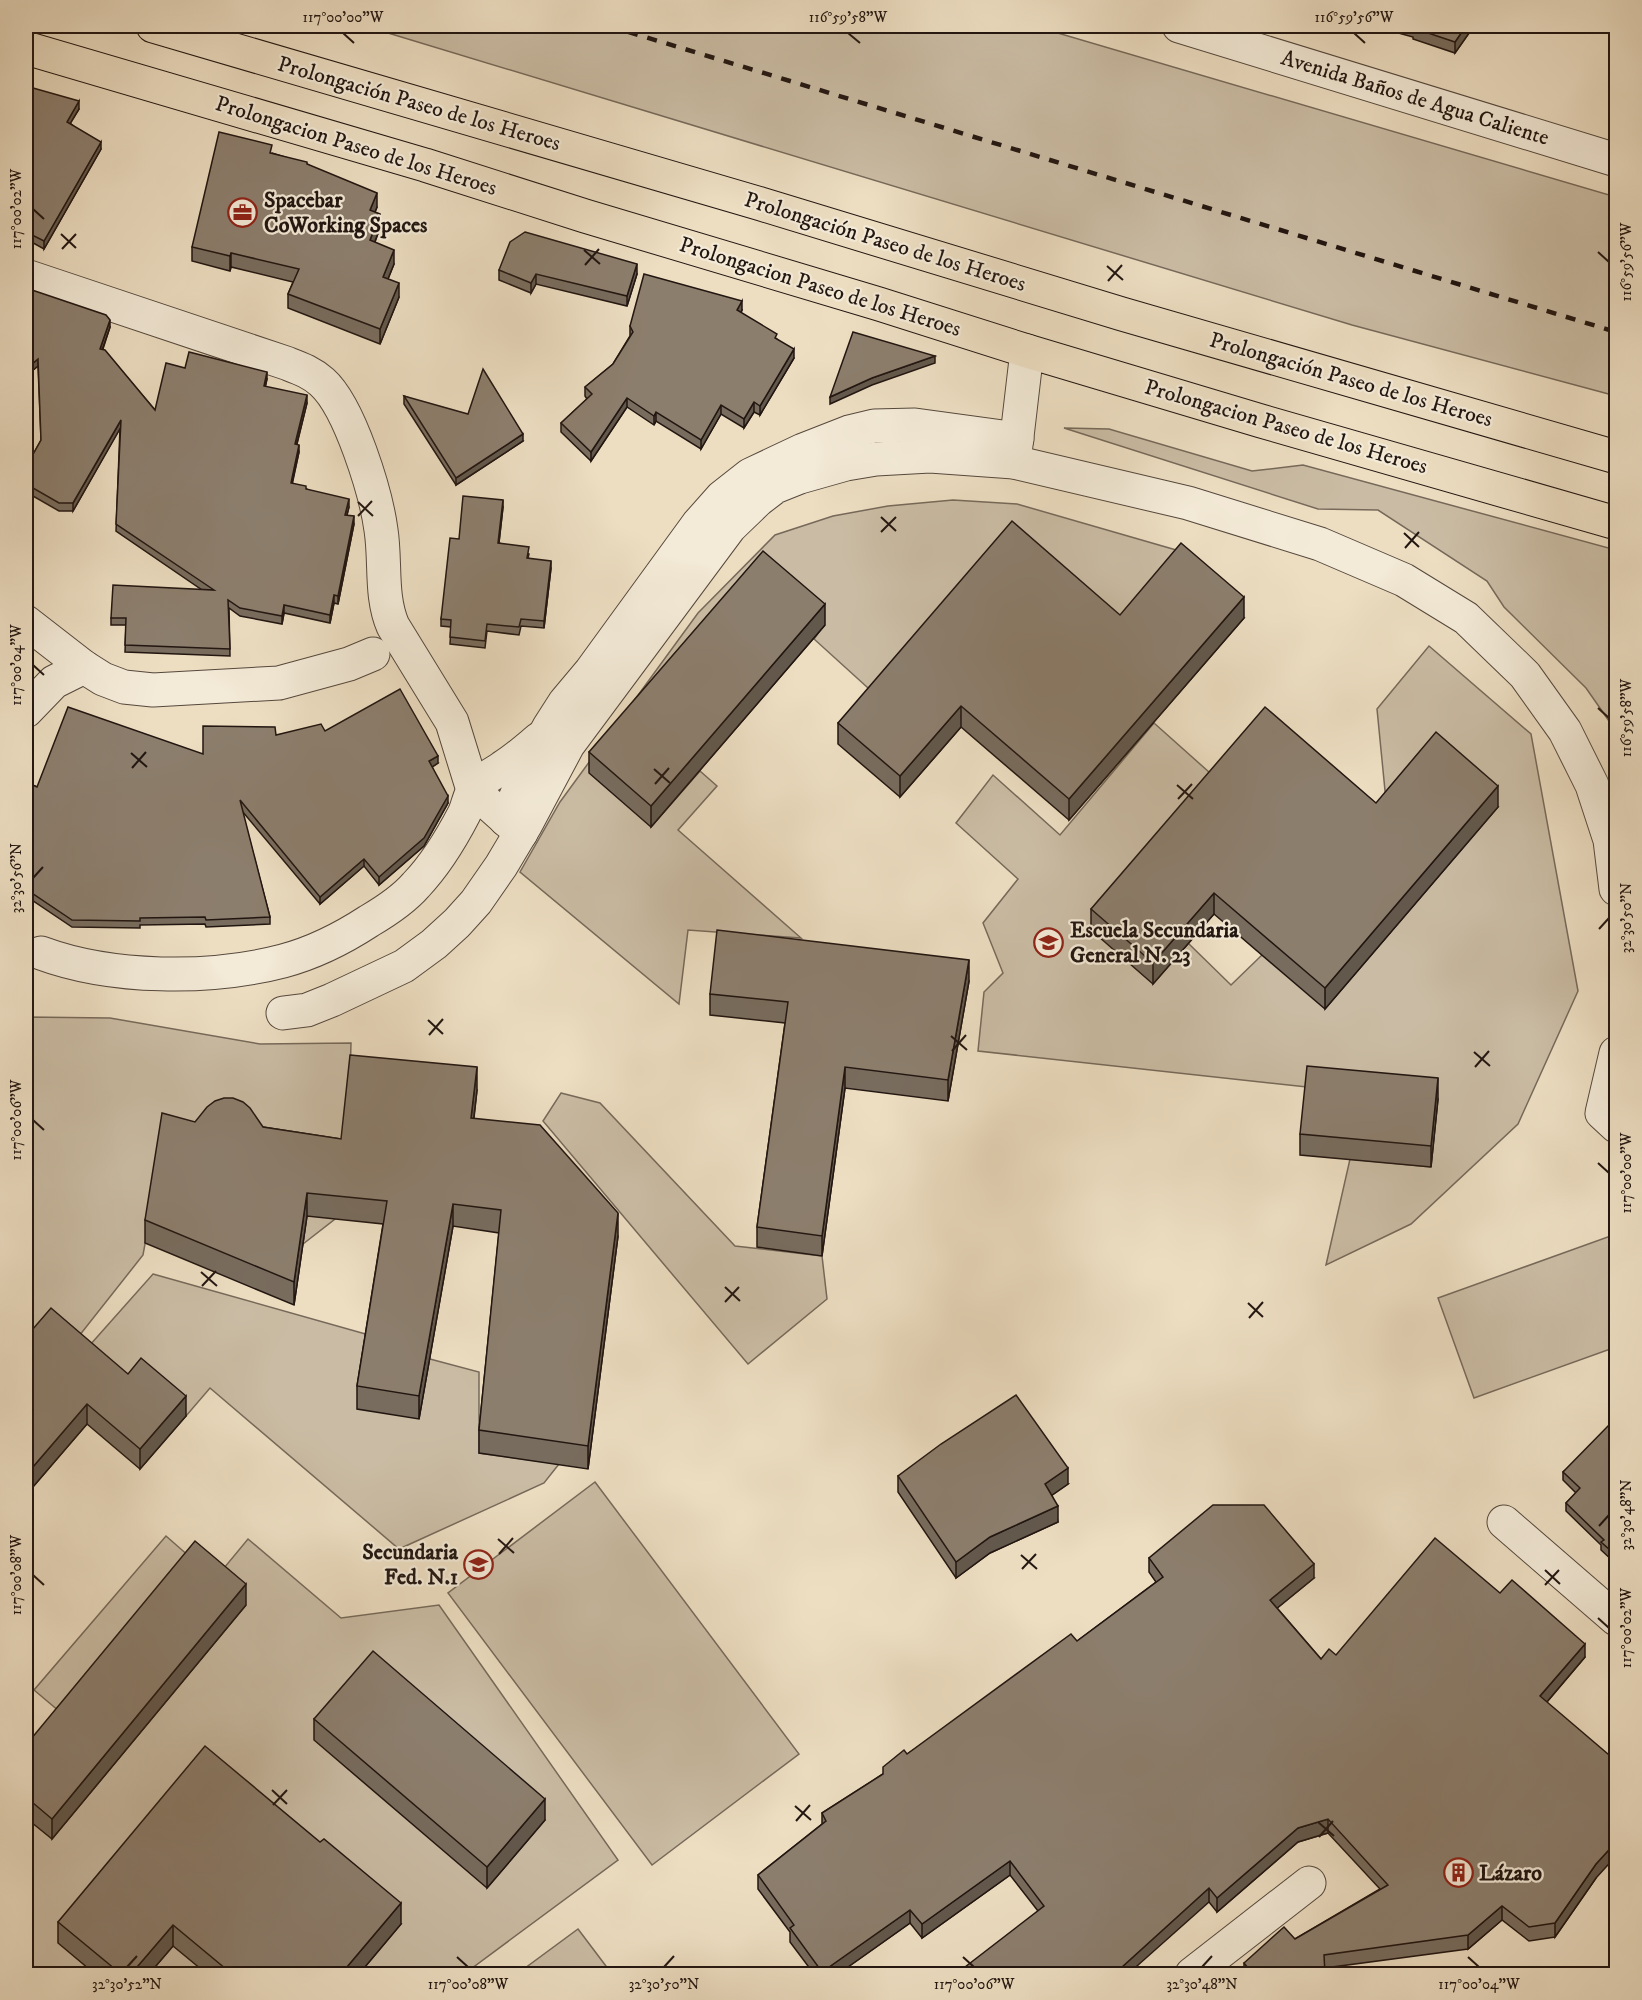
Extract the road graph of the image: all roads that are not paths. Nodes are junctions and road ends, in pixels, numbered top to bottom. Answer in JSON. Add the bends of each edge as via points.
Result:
{"nodes":[{"id":1,"x":153,"y":26,"type":"edge"},
{"id":2,"x":1179,"y":26,"type":"edge"},
{"id":3,"x":26,"y":48,"type":"edge"},
{"id":4,"x":1617,"y":160,"type":"edge"},
{"id":5,"x":26,"y":276,"type":"edge"},
{"id":6,"x":1027,"y":351,"type":"junction"},
{"id":7,"x":1016,"y":451,"type":"junction"},
{"id":8,"x":1617,"y":457,"type":"edge"},
{"id":9,"x":1617,"y":523,"type":"edge"},
{"id":10,"x":26,"y":622,"type":"edge"},
{"id":11,"x":393,"y":626,"type":"junction"},
{"id":12,"x":373,"y":654,"type":"junction"},
{"id":13,"x":84,"y":667,"type":"junction"},
{"id":14,"x":421,"y":672,"type":"junction"},
{"id":15,"x":26,"y":711,"type":"edge"},
{"id":16,"x":545,"y":734,"type":"junction"},
{"id":17,"x":473,"y":790,"type":"junction"},
{"id":18,"x":514,"y":826,"type":"junction"},
{"id":19,"x":1617,"y":889,"type":"edge"},
{"id":20,"x":41,"y":953,"type":"dead end"},
{"id":21,"x":283,"y":1013,"type":"dead end"},
{"id":22,"x":1617,"y":1053,"type":"edge"},
{"id":23,"x":1617,"y":1126,"type":"edge"},
{"id":24,"x":1504,"y":1522,"type":"dead end"},
{"id":25,"x":1617,"y":1619,"type":"edge"},
{"id":26,"x":1309,"y":1883,"type":"dead end"},
{"id":27,"x":1192,"y":1974,"type":"edge"}],
"edges":[{"from":1,"to":8,"type":"main road","name":"Prolongación Paseo de los Heroes"},
{"from":2,"to":4,"type":"street","name":"Avenida Baños de Agua Caliente"},
{"from":3,"to":6,"type":"main road","name":"Prolongacion Paseo de los Heroes","via":[[425,165]]},
{"from":5,"to":11,"type":"street","via":[[286,363],[323,382],[336,398],[366,465],[382,531],[387,612]]},
{"from":6,"to":7,"type":"street"},
{"from":6,"to":9,"type":"main road","name":"Prolongacion Paseo de los Heroes"},
{"from":7,"to":16,"type":"street","via":[[915,425],[874,426],[803,450],[750,475],[699,524]]},
{"from":7,"to":18,"type":"street","via":[[876,459],[846,464],[775,487],[730,527],[568,745]]},
{"from":7,"to":19,"type":"street","via":[[1320,544],[1404,580],[1466,618],[1525,675],[1565,731],[1593,784],[1610,840]]},
{"from":10,"to":13,"type":"street"},
{"from":11,"to":12,"type":"street","via":[[386,644]]},
{"from":11,"to":14,"type":"street"},
{"from":12,"to":13,"type":"street","via":[[279,683],[153,690],[124,687]]},
{"from":12,"to":14,"type":"street","via":[[395,658]]},
{"from":13,"to":15,"type":"street","via":[[54,682]]},
{"from":14,"to":17,"type":"street","via":[[452,722]]},
{"from":16,"to":17,"type":"street"},
{"from":16,"to":18,"type":"street","via":[[533,756]]},
{"from":17,"to":18,"type":"street"},
{"from":17,"to":20,"type":"street","via":[[466,812],[414,888],[354,931],[285,961],[183,974],[110,971]]},
{"from":18,"to":21,"type":"street","via":[[476,902],[434,944],[404,966],[332,1000],[307,1010]]},
{"from":22,"to":23,"type":"street","via":[[1602,1113]]},
{"from":24,"to":25,"type":"street"},
{"from":26,"to":27,"type":"street"}]}
